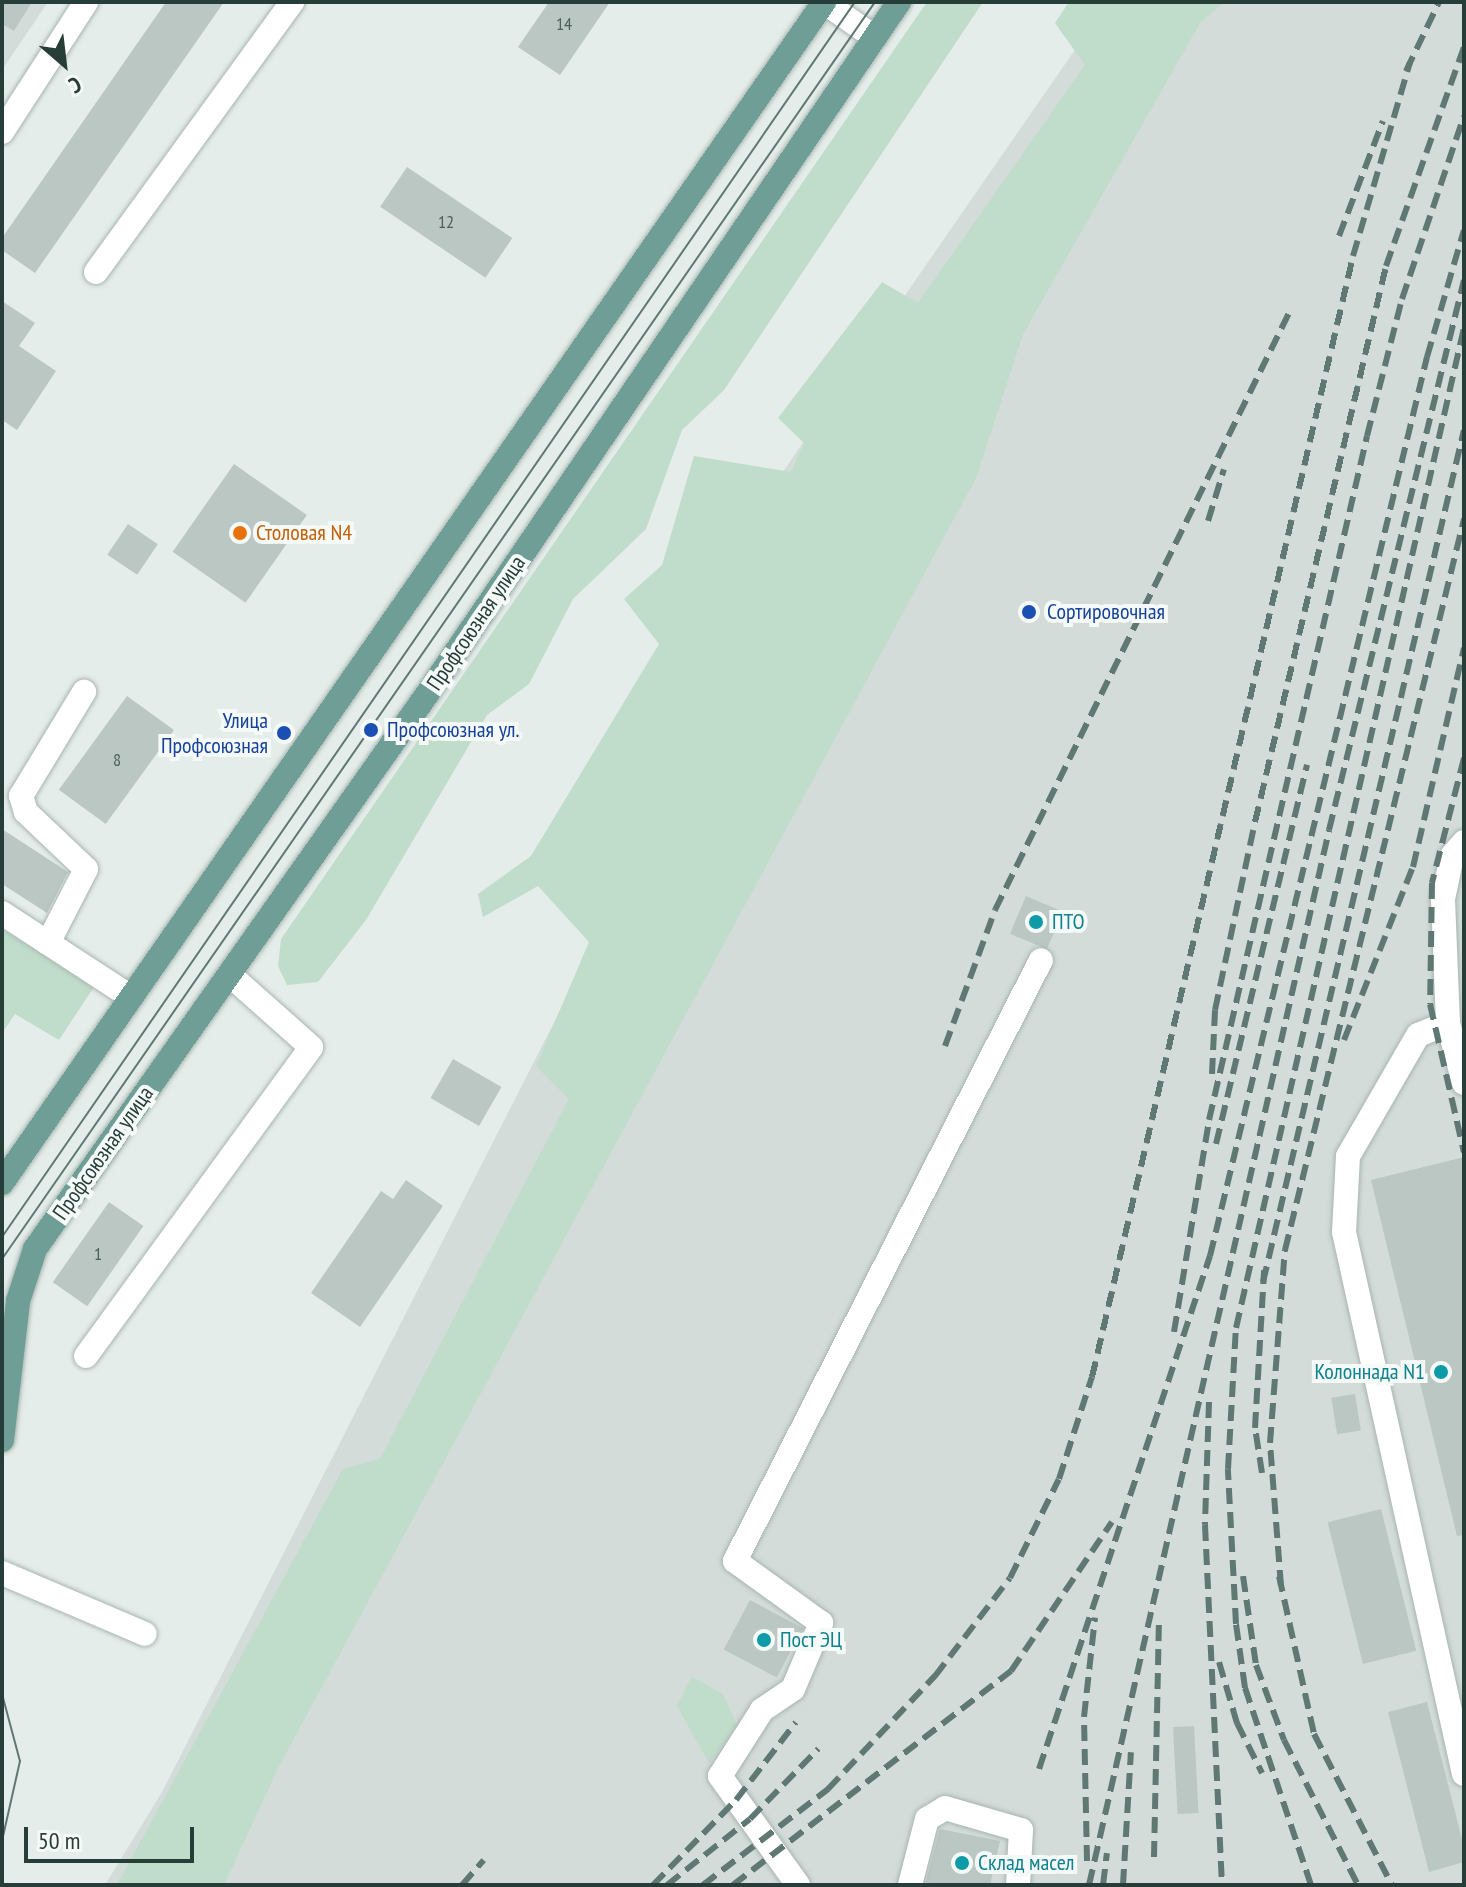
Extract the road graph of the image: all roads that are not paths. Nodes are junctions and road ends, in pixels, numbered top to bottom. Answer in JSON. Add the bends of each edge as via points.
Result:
{"nodes":[{"id":1,"x":86,"y":2,"type":"edge"},
{"id":2,"x":292,"y":2,"type":"edge"},
{"id":3,"x":824,"y":2,"type":"edge"},
{"id":4,"x":899,"y":2,"type":"edge"},
{"id":5,"x":874,"y":37,"type":"junction"},
{"id":6,"x":2,"y":132,"type":"edge"},
{"id":7,"x":96,"y":272,"type":"dead end"},
{"id":8,"x":84,"y":692,"type":"dead end"},
{"id":9,"x":1464,"y":842,"type":"edge"},
{"id":10,"x":2,"y":913,"type":"edge"},
{"id":11,"x":48,"y":943,"type":"junction"},
{"id":12,"x":1041,"y":960,"type":"dead end"},
{"id":13,"x":230,"y":975,"type":"junction"},
{"id":14,"x":131,"y":997,"type":"junction"},
{"id":15,"x":1448,"y":1023,"type":"junction"},
{"id":16,"x":1464,"y":1083,"type":"edge"},
{"id":17,"x":2,"y":1183,"type":"edge"},
{"id":18,"x":86,"y":1356,"type":"dead end"},
{"id":19,"x":5,"y":1367,"type":"edge"},
{"id":20,"x":2,"y":1440,"type":"edge"},
{"id":21,"x":2,"y":1573,"type":"edge"},
{"id":22,"x":145,"y":1634,"type":"dead end"},
{"id":23,"x":1464,"y":1774,"type":"edge"},
{"id":24,"x":798,"y":1885,"type":"edge"},
{"id":25,"x":910,"y":1885,"type":"edge"},
{"id":26,"x":1018,"y":1885,"type":"edge"}],
"edges":[{"from":1,"to":6,"type":"street"},
{"from":2,"to":7,"type":"street","via":[[253,46]]},
{"from":3,"to":5,"type":"street"},
{"from":3,"to":14,"type":"main road"},
{"from":4,"to":5,"type":"main road","name":"Профсоюзная улица"},
{"from":5,"to":13,"type":"main road","name":"Профсоюзная улица"},
{"from":8,"to":11,"type":"street","via":[[21,796],[26,812],[86,869]]},
{"from":9,"to":15,"type":"street","via":[[1452,856],[1443,899]]},
{"from":10,"to":11,"type":"street"},
{"from":11,"to":14,"type":"street"},
{"from":12,"to":24,"type":"street","via":[[735,1561],[821,1623],[793,1689],[762,1710],[720,1776]]},
{"from":13,"to":18,"type":"street","via":[[311,1047]]},
{"from":13,"to":19,"type":"main road","name":"Профсоюзная улица","via":[[35,1249]]},
{"from":14,"to":17,"type":"main road"},
{"from":15,"to":16,"type":"street"},
{"from":15,"to":23,"type":"street","via":[[1418,1035],[1348,1156],[1344,1232]]},
{"from":19,"to":20,"type":"main road","name":"Профсоюзная улица"},
{"from":21,"to":22,"type":"street"},
{"from":25,"to":26,"type":"street","via":[[927,1819],[945,1808],[1021,1830]]}]}
